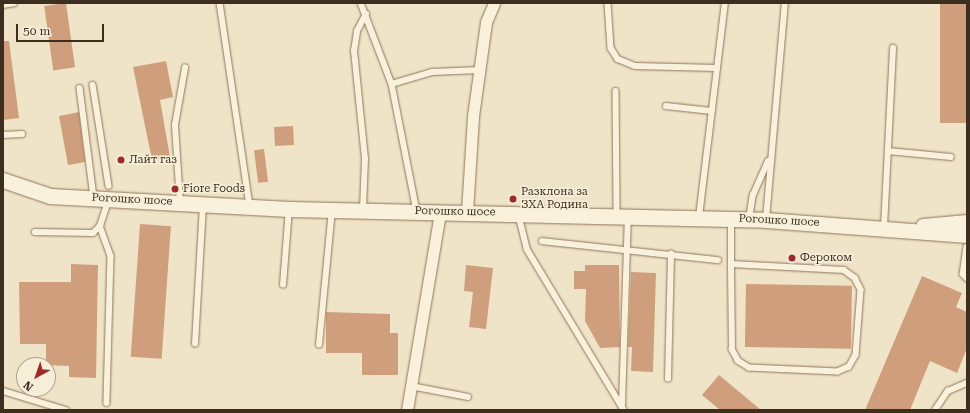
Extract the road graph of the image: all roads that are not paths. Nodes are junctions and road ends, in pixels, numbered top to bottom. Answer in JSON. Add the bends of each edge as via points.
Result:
{"nodes":[{"id":1,"x":14,"y":3,"type":"edge"},
{"id":2,"x":220,"y":3,"type":"edge"},
{"id":3,"x":361,"y":3,"type":"edge"},
{"id":4,"x":494,"y":3,"type":"edge"},
{"id":5,"x":608,"y":3,"type":"edge"},
{"id":6,"x":725,"y":3,"type":"edge"},
{"id":7,"x":785,"y":3,"type":"edge"},
{"id":8,"x":3,"y":5,"type":"edge"},
{"id":9,"x":366,"y":14,"type":"junction"},
{"id":10,"x":893,"y":48,"type":"dead end"},
{"id":11,"x":185,"y":68,"type":"dead end"},
{"id":12,"x":717,"y":68,"type":"junction"},
{"id":13,"x":480,"y":70,"type":"junction"},
{"id":14,"x":392,"y":84,"type":"junction"},
{"id":15,"x":93,"y":85,"type":"dead end"},
{"id":16,"x":80,"y":88,"type":"dead end"},
{"id":17,"x":616,"y":91,"type":"dead end"},
{"id":18,"x":666,"y":106,"type":"dead end"},
{"id":19,"x":712,"y":111,"type":"junction"},
{"id":20,"x":22,"y":134,"type":"dead end"},
{"id":21,"x":3,"y":135,"type":"edge"},
{"id":22,"x":888,"y":151,"type":"junction"},
{"id":23,"x":951,"y":157,"type":"dead end"},
{"id":24,"x":770,"y":158,"type":"junction"},
{"id":25,"x":3,"y":180,"type":"edge"},
{"id":26,"x":104,"y":194,"type":"junction"},
{"id":27,"x":180,"y":203,"type":"junction"},
{"id":28,"x":203,"y":204,"type":"junction"},
{"id":29,"x":250,"y":207,"type":"junction"},
{"id":30,"x":289,"y":209,"type":"junction"},
{"id":31,"x":332,"y":209,"type":"junction"},
{"id":32,"x":363,"y":210,"type":"junction"},
{"id":33,"x":417,"y":212,"type":"junction"},
{"id":34,"x":440,"y":212,"type":"junction"},
{"id":35,"x":466,"y":212,"type":"junction"},
{"id":36,"x":518,"y":213,"type":"junction"},
{"id":37,"x":623,"y":214,"type":"junction"},
{"id":38,"x":731,"y":218,"type":"junction"},
{"id":39,"x":699,"y":219,"type":"junction"},
{"id":40,"x":749,"y":219,"type":"junction"},
{"id":41,"x":766,"y":220,"type":"junction"},
{"id":42,"x":967,"y":222,"type":"edge"},
{"id":43,"x":100,"y":226,"type":"junction"},
{"id":44,"x":884,"y":227,"type":"junction"},
{"id":45,"x":910,"y":229,"type":"junction"},
{"id":46,"x":35,"y":232,"type":"dead end"},
{"id":47,"x":967,"y":235,"type":"edge"},
{"id":48,"x":542,"y":241,"type":"dead end"},
{"id":49,"x":967,"y":247,"type":"edge"},
{"id":50,"x":627,"y":249,"type":"junction"},
{"id":51,"x":671,"y":254,"type":"junction"},
{"id":52,"x":718,"y":260,"type":"dead end"},
{"id":53,"x":730,"y":264,"type":"junction"},
{"id":54,"x":967,"y":278,"type":"edge"},
{"id":55,"x":283,"y":285,"type":"dead end"},
{"id":56,"x":195,"y":344,"type":"dead end"},
{"id":57,"x":319,"y":345,"type":"dead end"},
{"id":58,"x":668,"y":379,"type":"dead end"},
{"id":59,"x":967,"y":383,"type":"edge"},
{"id":60,"x":411,"y":386,"type":"junction"},
{"id":61,"x":3,"y":391,"type":"edge"},
{"id":62,"x":468,"y":397,"type":"dead end"},
{"id":63,"x":108,"y":403,"type":"dead end"},
{"id":64,"x":623,"y":408,"type":"edge"},
{"id":65,"x":66,"y":410,"type":"edge"},
{"id":66,"x":407,"y":410,"type":"edge"},
{"id":67,"x":936,"y":410,"type":"edge"}],
"edges":[{"from":1,"to":8,"type":"lane"},
{"from":2,"to":29,"type":"lane"},
{"from":3,"to":9,"type":"lane"},
{"from":4,"to":13,"type":"street","via":[[486,22]]},
{"from":5,"to":12,"type":"lane","via":[[611,48],[618,59],[634,66]]},
{"from":6,"to":12,"type":"lane"},
{"from":7,"to":24,"type":"lane"},
{"from":9,"to":14,"type":"lane"},
{"from":9,"to":32,"type":"lane","via":[[357,31],[354,51],[365,159]]},
{"from":10,"to":22,"type":"lane"},
{"from":11,"to":27,"type":"lane","via":[[175,125]]},
{"from":12,"to":19,"type":"lane"},
{"from":13,"to":14,"type":"lane","via":[[432,72]]},
{"from":13,"to":35,"type":"street"},
{"from":14,"to":33,"type":"lane"},
{"from":15,"to":26,"type":"lane"},
{"from":16,"to":26,"type":"lane"},
{"from":17,"to":37,"type":"lane"},
{"from":18,"to":19,"type":"lane"},
{"from":19,"to":39,"type":"lane"},
{"from":20,"to":21,"type":"lane"},
{"from":22,"to":23,"type":"lane"},
{"from":22,"to":44,"type":"lane"},
{"from":24,"to":40,"type":"lane","via":[[753,195]]},
{"from":24,"to":41,"type":"lane"},
{"from":25,"to":26,"type":"main road","name":"Рогошко шосе","via":[[50,196]]},
{"from":26,"to":27,"type":"main road","name":"Рогошко шосе"},
{"from":26,"to":43,"type":"lane"},
{"from":27,"to":28,"type":"main road","name":"Рогошко шосе"},
{"from":28,"to":29,"type":"main road","name":"Рогошко шосе"},
{"from":28,"to":56,"type":"lane"},
{"from":29,"to":30,"type":"main road","name":"Рогошко шосе"},
{"from":30,"to":31,"type":"main road","name":"Рогошко шосе"},
{"from":30,"to":55,"type":"lane"},
{"from":31,"to":32,"type":"main road","name":"Рогошко шосе"},
{"from":31,"to":57,"type":"lane"},
{"from":32,"to":33,"type":"main road","name":"Рогошко шосе"},
{"from":33,"to":34,"type":"main road","name":"Рогошко шосе"},
{"from":34,"to":35,"type":"main road","name":"Рогошко шосе"},
{"from":34,"to":60,"type":"street"},
{"from":35,"to":36,"type":"main road","name":"Рогошко шосе"},
{"from":36,"to":37,"type":"main road","name":"Рогошко шосе"},
{"from":36,"to":64,"type":"lane","via":[[527,249]]},
{"from":37,"to":39,"type":"main road","name":"Рогошко шосе"},
{"from":37,"to":50,"type":"lane"},
{"from":38,"to":39,"type":"main road","name":"Рогошко шосе"},
{"from":38,"to":40,"type":"main road","name":"Рогошко шосе"},
{"from":38,"to":53,"type":"lane"},
{"from":40,"to":41,"type":"main road","name":"Рогошко шосе"},
{"from":41,"to":44,"type":"main road","name":"Рогошко шосе"},
{"from":42,"to":45,"type":"main road","name":"Рогошко шосе"},
{"from":43,"to":46,"type":"lane","via":[[93,233],[78,235]]},
{"from":43,"to":63,"type":"lane","via":[[111,256]]},
{"from":44,"to":45,"type":"main road","name":"Рогошко шосе"},
{"from":45,"to":47,"type":"main road","name":"Рогошко шосе"},
{"from":48,"to":50,"type":"lane"},
{"from":49,"to":54,"type":"lane","via":[[963,274]]},
{"from":50,"to":51,"type":"lane"},
{"from":50,"to":64,"type":"lane"},
{"from":51,"to":52,"type":"lane"},
{"from":51,"to":58,"type":"lane"},
{"from":53,"to":53,"type":"lane","via":[[732,350],[738,361],[749,368],[838,372],[849,366],[856,355],[861,290],[855,278],[844,270]]},
{"from":59,"to":67,"type":"lane","via":[[948,391]]},
{"from":60,"to":62,"type":"lane"},
{"from":60,"to":66,"type":"street"},
{"from":61,"to":65,"type":"lane"}]}
